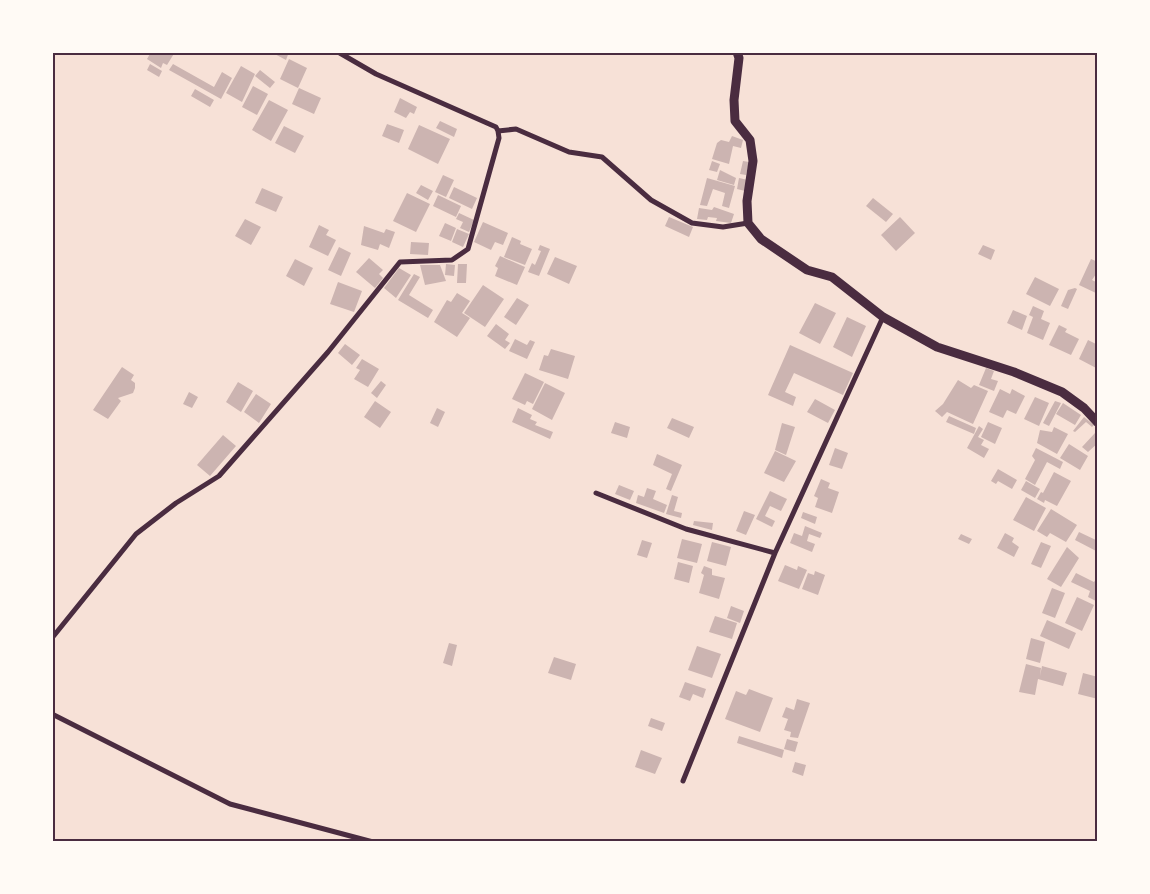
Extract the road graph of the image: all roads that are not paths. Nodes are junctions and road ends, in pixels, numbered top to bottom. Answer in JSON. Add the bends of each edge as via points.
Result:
{"nodes":[{"id":1,"x":338,"y":52,"type":"edge"},
{"id":2,"x":737,"y":52,"type":"edge"},
{"id":3,"x":498,"y":131,"type":"junction"},
{"id":4,"x":748,"y":223,"type":"junction"},
{"id":5,"x":883,"y":317,"type":"junction"},
{"id":6,"x":1098,"y":423,"type":"edge"},
{"id":7,"x":596,"y":493,"type":"dead end"},
{"id":8,"x":775,"y":553,"type":"junction"},
{"id":9,"x":52,"y":638,"type":"edge"},
{"id":10,"x":52,"y":714,"type":"edge"},
{"id":11,"x":683,"y":781,"type":"dead end"},
{"id":12,"x":373,"y":842,"type":"edge"}],
"edges":[{"from":1,"to":3,"type":"street","via":[[376,74],[496,127]]},
{"from":2,"to":4,"type":"street","via":[[735,121],[750,140],[752,150]]},
{"from":3,"to":4,"type":"street","via":[[516,129],[569,152],[602,157],[650,200],[692,223],[723,227]]},
{"from":3,"to":9,"type":"street","via":[[468,249],[452,260],[400,262],[328,352],[219,476],[136,534]]},
{"from":4,"to":5,"type":"street","via":[[761,239],[785,257],[807,270],[832,278]]},
{"from":5,"to":6,"type":"street","via":[[937,347],[1014,372],[1062,392]]},
{"from":5,"to":8,"type":"street"},
{"from":7,"to":8,"type":"street","via":[[686,529]]},
{"from":8,"to":11,"type":"street"},
{"from":10,"to":12,"type":"street","via":[[230,804]]}]}
